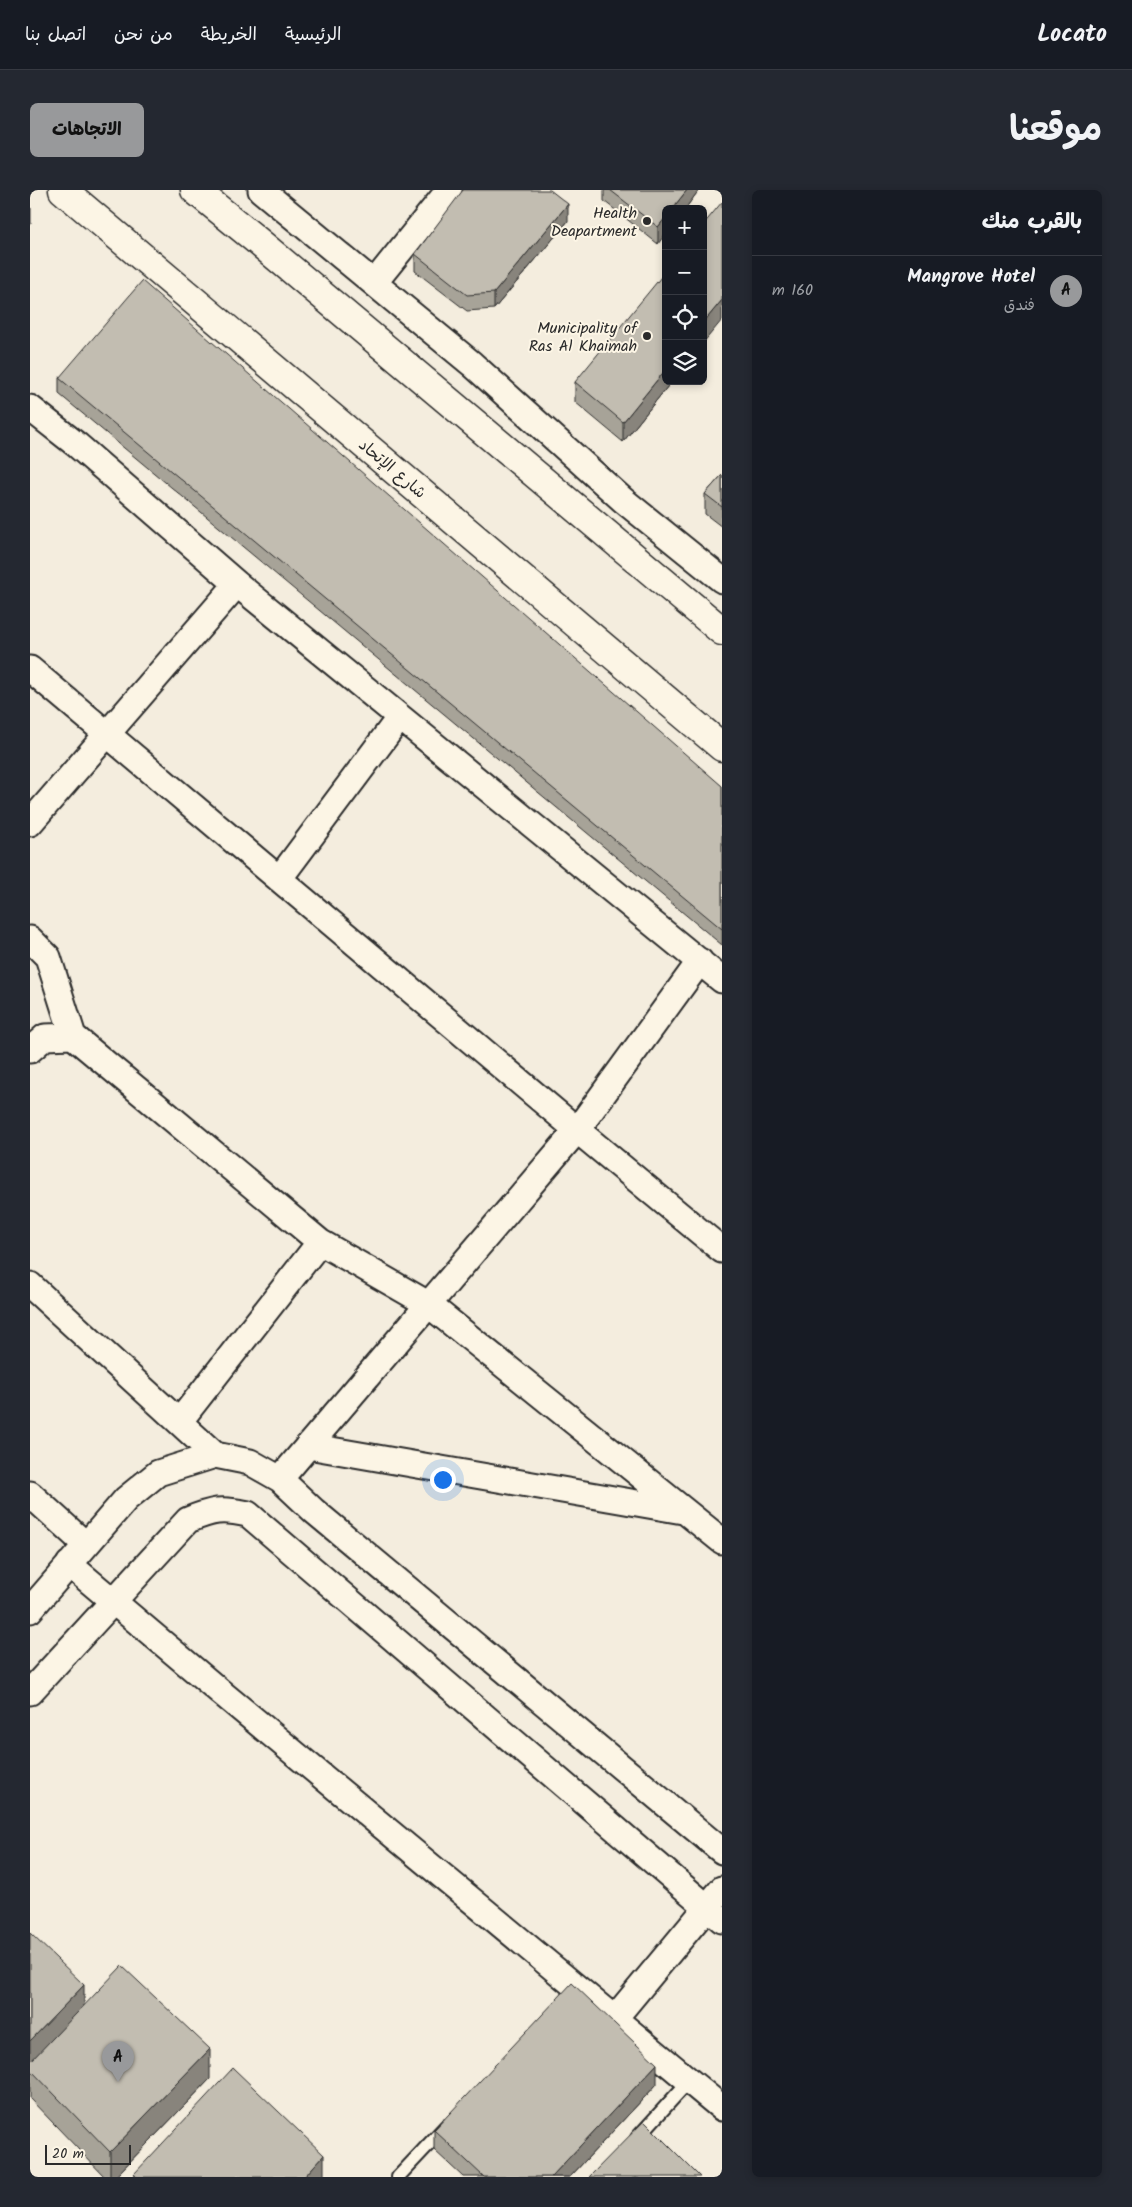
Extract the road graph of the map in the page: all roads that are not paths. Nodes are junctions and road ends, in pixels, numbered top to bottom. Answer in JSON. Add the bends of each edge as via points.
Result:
{"nodes":[{"id":1,"x":63,"y":190,"type":"edge"},
{"id":2,"x":195,"y":190,"type":"edge"},
{"id":3,"x":261,"y":190,"type":"edge"},
{"id":4,"x":449,"y":190,"type":"edge"},
{"id":5,"x":374,"y":283,"type":"junction"},
{"id":6,"x":30,"y":408,"type":"edge"},
{"id":7,"x":722,"y":580,"type":"edge"},
{"id":8,"x":237,"y":584,"type":"junction"},
{"id":9,"x":722,"y":631,"type":"edge"},
{"id":10,"x":30,"y":669,"type":"edge"},
{"id":11,"x":400,"y":717,"type":"junction"},
{"id":12,"x":108,"y":734,"type":"junction"},
{"id":13,"x":722,"y":747,"type":"edge"},
{"id":14,"x":30,"y":823,"type":"edge"},
{"id":15,"x":279,"y":879,"type":"junction"},
{"id":16,"x":30,"y":940,"type":"edge"},
{"id":17,"x":700,"y":962,"type":"junction"},
{"id":18,"x":722,"y":980,"type":"edge"},
{"id":19,"x":73,"y":1036,"type":"junction"},
{"id":20,"x":30,"y":1050,"type":"edge"},
{"id":21,"x":576,"y":1130,"type":"junction"},
{"id":22,"x":320,"y":1242,"type":"junction"},
{"id":23,"x":722,"y":1250,"type":"edge"},
{"id":24,"x":30,"y":1285,"type":"edge"},
{"id":25,"x":428,"y":1304,"type":"junction"},
{"id":26,"x":179,"y":1422,"type":"junction"},
{"id":27,"x":308,"y":1446,"type":"junction"},
{"id":28,"x":216,"y":1455,"type":"junction"},
{"id":29,"x":280,"y":1479,"type":"junction"},
{"id":30,"x":30,"y":1494,"type":"edge"},
{"id":31,"x":686,"y":1512,"type":"junction"},
{"id":32,"x":722,"y":1541,"type":"edge"},
{"id":33,"x":86,"y":1545,"type":"junction"},
{"id":34,"x":69,"y":1564,"type":"junction"},
{"id":35,"x":113,"y":1602,"type":"junction"},
{"id":36,"x":30,"y":1610,"type":"edge"},
{"id":37,"x":30,"y":1692,"type":"edge"},
{"id":38,"x":722,"y":1851,"type":"edge"},
{"id":39,"x":717,"y":1906,"type":"edge"},
{"id":40,"x":614,"y":2019,"type":"junction"},
{"id":41,"x":689,"y":2081,"type":"junction"},
{"id":42,"x":722,"y":2108,"type":"edge"},
{"id":43,"x":453,"y":2119,"type":"edge"},
{"id":44,"x":626,"y":2150,"type":"edge"},
{"id":45,"x":398,"y":2177,"type":"edge"}],
"edges":[{"from":1,"to":13,"type":"main road","name":"شارع الإتحاد"},
{"from":2,"to":9,"type":"main road"},
{"from":3,"to":5,"type":"street"},
{"from":4,"to":5,"type":"street"},
{"from":5,"to":7,"type":"street","via":[[472,364],[623,500]]},
{"from":6,"to":8,"type":"street"},
{"from":8,"to":11,"type":"street"},
{"from":8,"to":12,"type":"street"},
{"from":10,"to":12,"type":"street"},
{"from":11,"to":15,"type":"street"},
{"from":11,"to":17,"type":"street"},
{"from":12,"to":14,"type":"street"},
{"from":12,"to":15,"type":"street"},
{"from":15,"to":21,"type":"street"},
{"from":16,"to":19,"type":"street","via":[[48,957]]},
{"from":17,"to":18,"type":"street"},
{"from":17,"to":21,"type":"street"},
{"from":19,"to":20,"type":"street","via":[[45,1037]]},
{"from":19,"to":22,"type":"street"},
{"from":21,"to":23,"type":"street"},
{"from":21,"to":25,"type":"street"},
{"from":22,"to":25,"type":"street"},
{"from":22,"to":26,"type":"street"},
{"from":24,"to":26,"type":"street"},
{"from":25,"to":27,"type":"street"},
{"from":25,"to":31,"type":"street"},
{"from":26,"to":28,"type":"street"},
{"from":27,"to":29,"type":"street"},
{"from":27,"to":31,"type":"street"},
{"from":28,"to":29,"type":"street","via":[[250,1462]]},
{"from":28,"to":33,"type":"street","via":[[158,1473],[126,1498]]},
{"from":29,"to":38,"type":"street","via":[[314,1511]]},
{"from":30,"to":33,"type":"street"},
{"from":31,"to":32,"type":"street"},
{"from":33,"to":34,"type":"street"},
{"from":34,"to":35,"type":"street"},
{"from":34,"to":36,"type":"street"},
{"from":35,"to":37,"type":"street"},
{"from":35,"to":39,"type":"street","via":[[188,1520],[212,1510],[248,1514]]},
{"from":35,"to":40,"type":"street","via":[[574,1993]]},
{"from":39,"to":40,"type":"street"},
{"from":40,"to":41,"type":"street"},
{"from":41,"to":42,"type":"street"},
{"from":41,"to":44,"type":"lane"},
{"from":43,"to":45,"type":"lane"}]}
